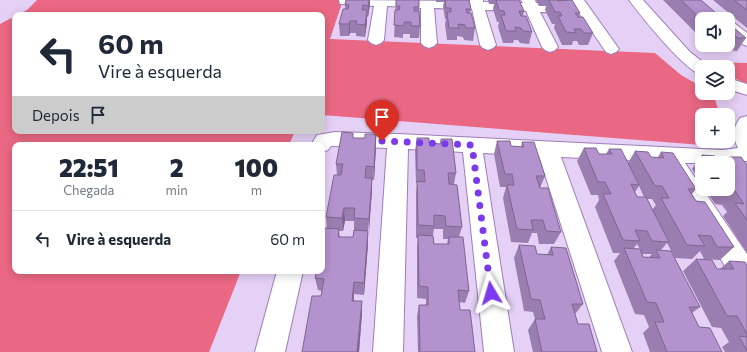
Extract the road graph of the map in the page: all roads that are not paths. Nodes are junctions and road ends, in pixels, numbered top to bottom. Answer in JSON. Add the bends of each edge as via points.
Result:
{"nodes":[{"id":1,"x":636,"y":0,"type":"edge"},
{"id":2,"x":345,"y":1,"type":"edge"},
{"id":3,"x":381,"y":1,"type":"edge"},
{"id":4,"x":427,"y":2,"type":"edge"},
{"id":5,"x":477,"y":3,"type":"edge"},
{"id":6,"x":530,"y":4,"type":"edge"},
{"id":7,"x":580,"y":4,"type":"edge"},
{"id":8,"x":735,"y":31,"type":"edge"},
{"id":9,"x":376,"y":40,"type":"dead end"},
{"id":10,"x":747,"y":41,"type":"edge"},
{"id":11,"x":429,"y":43,"type":"dead end"},
{"id":12,"x":488,"y":45,"type":"dead end"},
{"id":13,"x":550,"y":47,"type":"dead end"},
{"id":14,"x":611,"y":49,"type":"dead end"},
{"id":15,"x":695,"y":64,"type":"edge"},
{"id":16,"x":735,"y":86,"type":"edge"},
{"id":17,"x":747,"y":90,"type":"edge"},
{"id":18,"x":747,"y":122,"type":"edge"},
{"id":19,"x":398,"y":141,"type":"junction"},
{"id":20,"x":323,"y":142,"type":"edge"},
{"id":21,"x":472,"y":145,"type":"junction"},
{"id":22,"x":747,"y":146,"type":"edge"},
{"id":23,"x":547,"y":148,"type":"junction"},
{"id":24,"x":747,"y":154,"type":"edge"},
{"id":25,"x":669,"y":155,"type":"junction"},
{"id":26,"x":289,"y":274,"type":"edge"},
{"id":27,"x":747,"y":277,"type":"edge"},
{"id":28,"x":270,"y":352,"type":"edge"},
{"id":29,"x":388,"y":352,"type":"edge"},
{"id":30,"x":499,"y":352,"type":"edge"},
{"id":31,"x":617,"y":352,"type":"edge"}],
"edges":[{"from":1,"to":15,"type":"lane"},
{"from":2,"to":3,"type":"lane"},
{"from":3,"to":4,"type":"lane"},
{"from":3,"to":9,"type":"lane"},
{"from":4,"to":5,"type":"lane"},
{"from":4,"to":11,"type":"lane"},
{"from":5,"to":6,"type":"lane"},
{"from":5,"to":12,"type":"lane"},
{"from":6,"to":7,"type":"lane"},
{"from":6,"to":13,"type":"lane"},
{"from":7,"to":14,"type":"lane"},
{"from":8,"to":10,"type":"lane"},
{"from":16,"to":17,"type":"lane"},
{"from":18,"to":22,"type":"lane","via":[[743,128]]},
{"from":19,"to":20,"type":"lane","via":[[335,139]]},
{"from":19,"to":21,"type":"lane"},
{"from":19,"to":29,"type":"lane"},
{"from":21,"to":23,"type":"lane"},
{"from":21,"to":30,"type":"lane"},
{"from":23,"to":25,"type":"lane"},
{"from":23,"to":31,"type":"lane"},
{"from":24,"to":25,"type":"lane","via":[[722,157]]},
{"from":25,"to":27,"type":"lane"},
{"from":26,"to":28,"type":"lane"}]}
